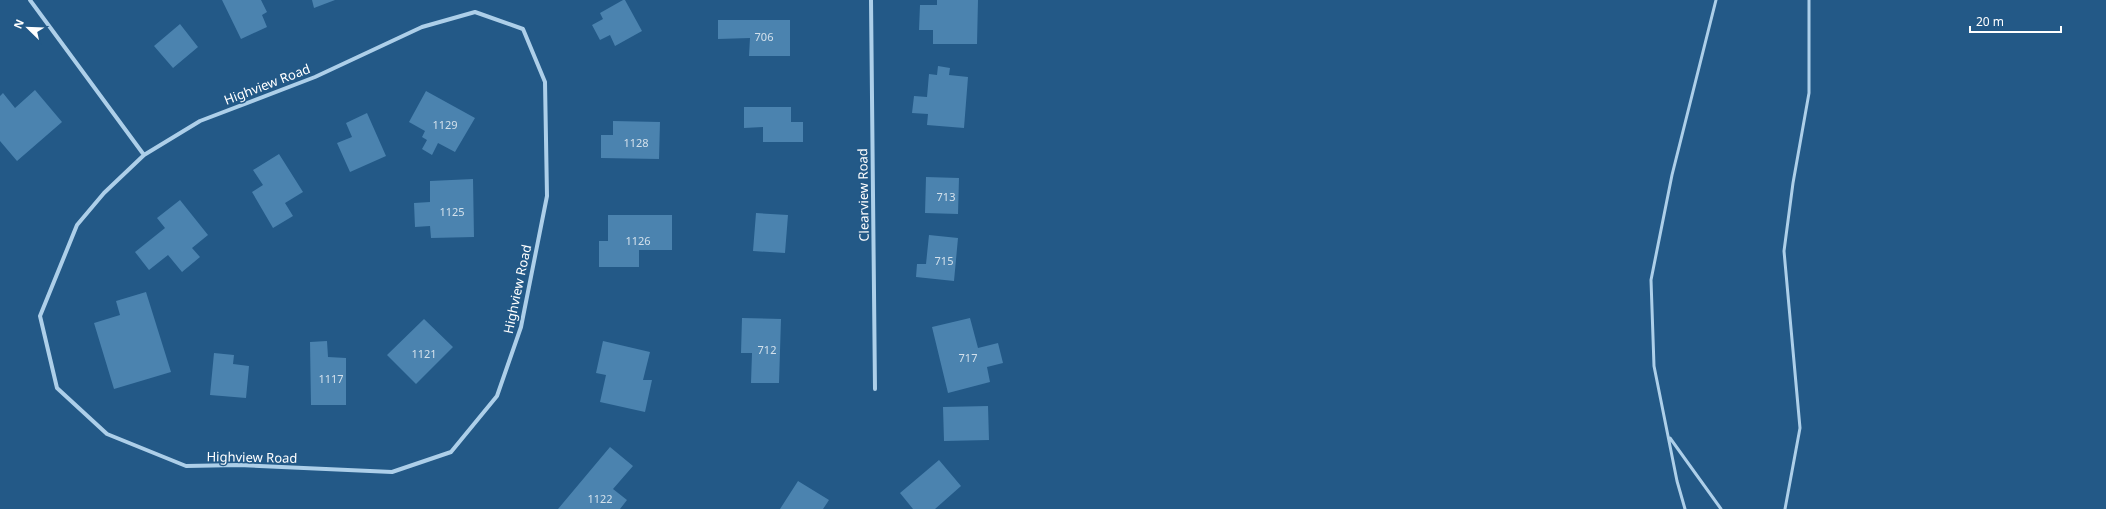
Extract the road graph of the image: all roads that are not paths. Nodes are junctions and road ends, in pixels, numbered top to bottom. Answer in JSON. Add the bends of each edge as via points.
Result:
{"nodes":[{"id":1,"x":30,"y":0,"type":"edge"},
{"id":2,"x":871,"y":0,"type":"edge"},
{"id":3,"x":1716,"y":0,"type":"edge"},
{"id":4,"x":1809,"y":0,"type":"edge"},
{"id":5,"x":144,"y":155,"type":"junction"},
{"id":6,"x":875,"y":389,"type":"dead end"},
{"id":7,"x":1668,"y":436,"type":"junction"},
{"id":8,"x":1685,"y":509,"type":"edge"},
{"id":9,"x":1721,"y":509,"type":"edge"},
{"id":10,"x":1785,"y":509,"type":"edge"}],
"edges":[{"from":1,"to":5,"type":"street"},
{"from":2,"to":6,"type":"street","name":"Clearview Road"},
{"from":3,"to":7,"type":"lane","via":[[1672,175],[1651,280],[1654,366]]},
{"from":4,"to":10,"type":"lane","via":[[1809,93],[1784,251],[1800,428]]},
{"from":5,"to":5,"type":"street","name":"Highview Road","via":[[104,193],[77,225],[40,316],[57,388],[107,434],[186,466],[239,465],[392,472],[451,452],[497,396],[521,326],[547,196],[545,82],[522,29],[475,12],[422,27],[315,77],[200,121]]},
{"from":7,"to":8,"type":"lane"},
{"from":7,"to":9,"type":"lane"}]}
